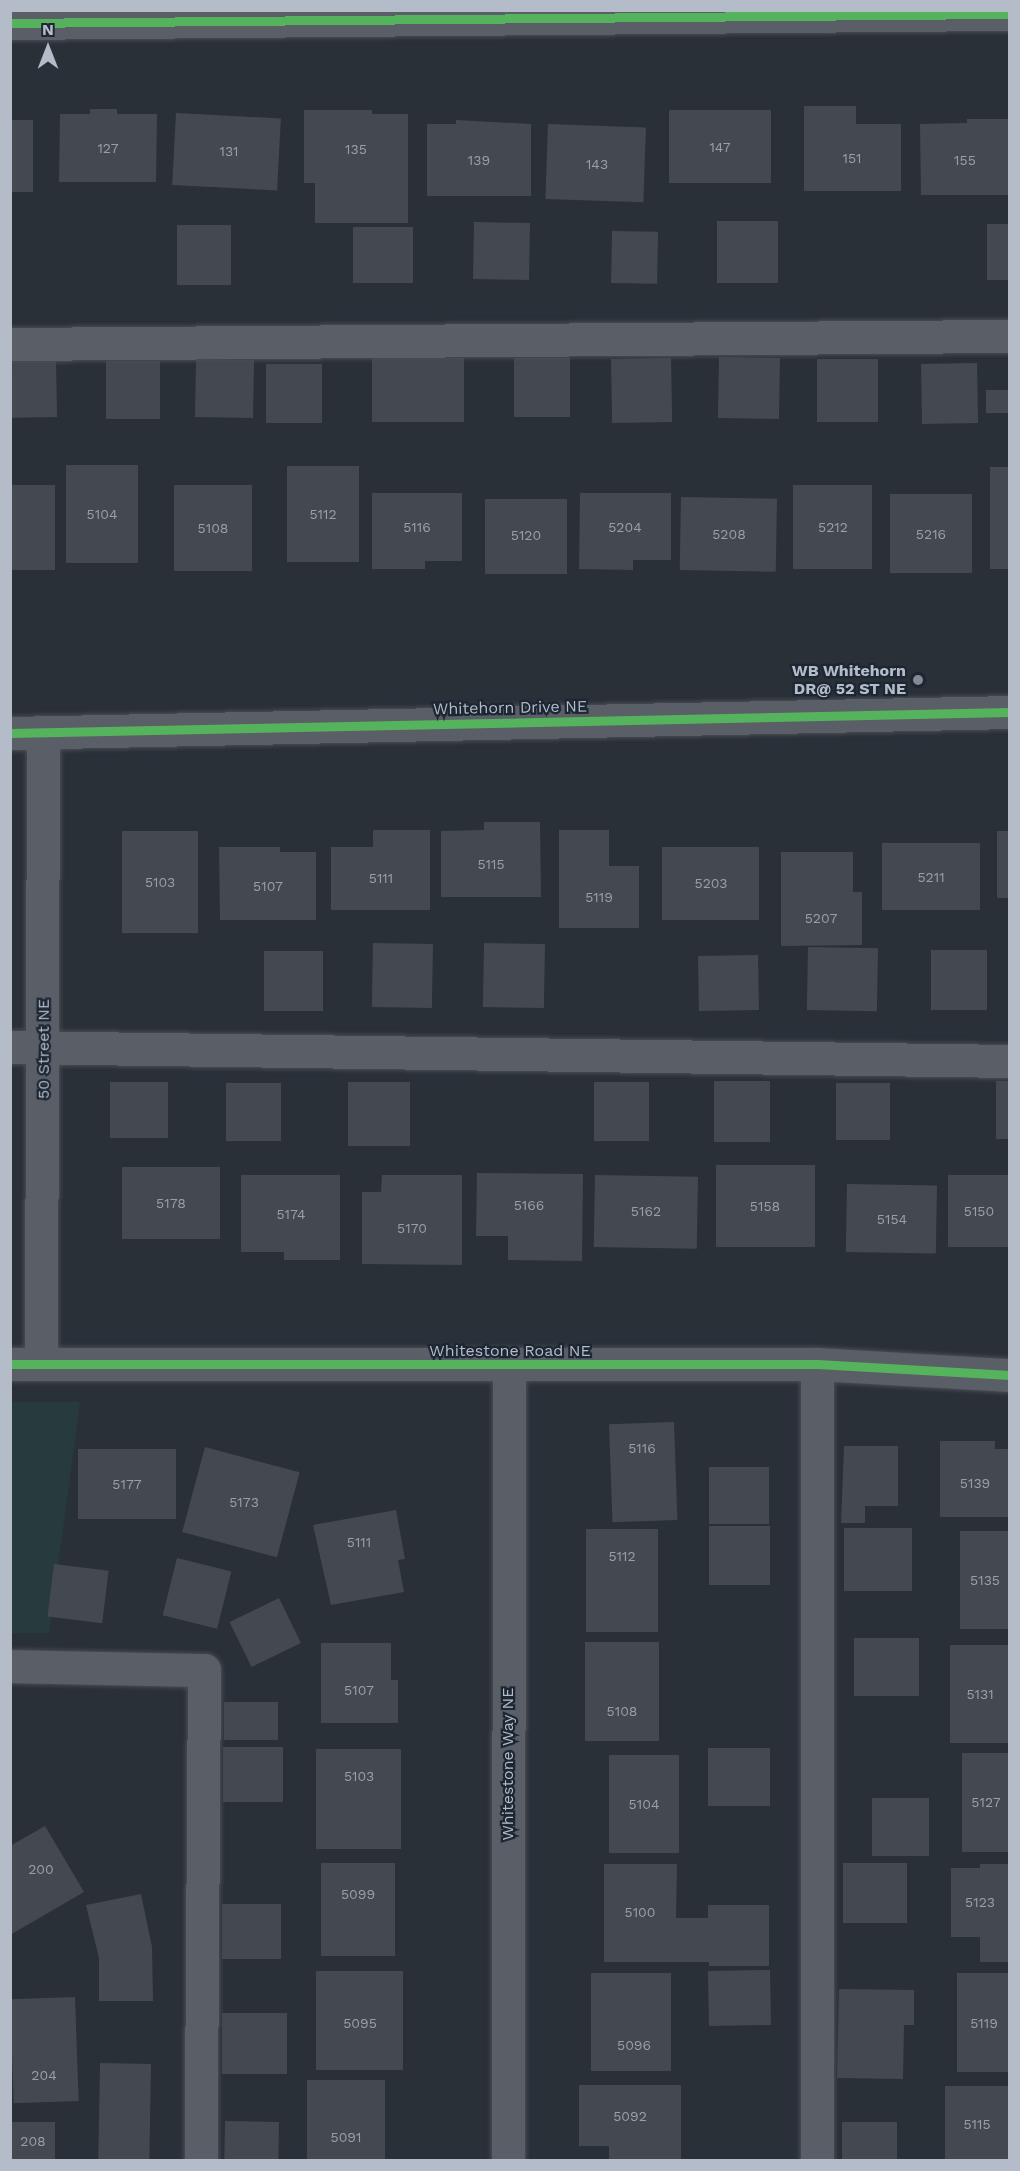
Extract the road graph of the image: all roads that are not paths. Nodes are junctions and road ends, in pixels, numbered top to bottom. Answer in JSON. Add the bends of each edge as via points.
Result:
{"nodes":[{"id":1,"x":808,"y":13,"type":"edge"},
{"id":2,"x":487,"y":14,"type":"edge"},
{"id":3,"x":1010,"y":14,"type":"edge"},
{"id":4,"x":196,"y":16,"type":"edge"},
{"id":5,"x":10,"y":22,"type":"edge"},
{"id":6,"x":1010,"y":336,"type":"edge"},
{"id":7,"x":10,"y":344,"type":"edge"},
{"id":8,"x":1010,"y":712,"type":"edge"},
{"id":9,"x":10,"y":733,"type":"edge"},
{"id":10,"x":43,"y":733,"type":"junction"},
{"id":11,"x":10,"y":1047,"type":"edge"},
{"id":12,"x":45,"y":1047,"type":"junction"},
{"id":13,"x":1010,"y":1061,"type":"edge"},
{"id":14,"x":26,"y":1364,"type":"edge"},
{"id":15,"x":817,"y":1365,"type":"junction"},
{"id":16,"x":509,"y":1367,"type":"junction"},
{"id":17,"x":1010,"y":1375,"type":"edge"},
{"id":18,"x":10,"y":1666,"type":"edge"},
{"id":19,"x":201,"y":2160,"type":"edge"},
{"id":20,"x":508,"y":2160,"type":"edge"},
{"id":21,"x":817,"y":2160,"type":"edge"}],
"edges":[{"from":1,"to":2,"type":"street"},
{"from":1,"to":3,"type":"street"},
{"from":2,"to":4,"type":"street"},
{"from":4,"to":5,"type":"street"},
{"from":6,"to":7,"type":"street"},
{"from":8,"to":10,"type":"street","name":"Whitehorn Drive NE"},
{"from":9,"to":10,"type":"street","name":"Whitehorn Drive NE"},
{"from":10,"to":12,"type":"street","name":"50 Street NE"},
{"from":11,"to":12,"type":"street"},
{"from":12,"to":13,"type":"street"},
{"from":12,"to":14,"type":"street","name":"50 Street NE"},
{"from":14,"to":16,"type":"street","name":"Whitestone Road NE"},
{"from":15,"to":16,"type":"street","name":"Whitestone Road NE"},
{"from":15,"to":17,"type":"street","name":"Whitestone Road NE"},
{"from":15,"to":21,"type":"street"},
{"from":16,"to":20,"type":"street","name":"Whitestone Way NE"},
{"from":18,"to":19,"type":"street","via":[[204,1670]]}]}
